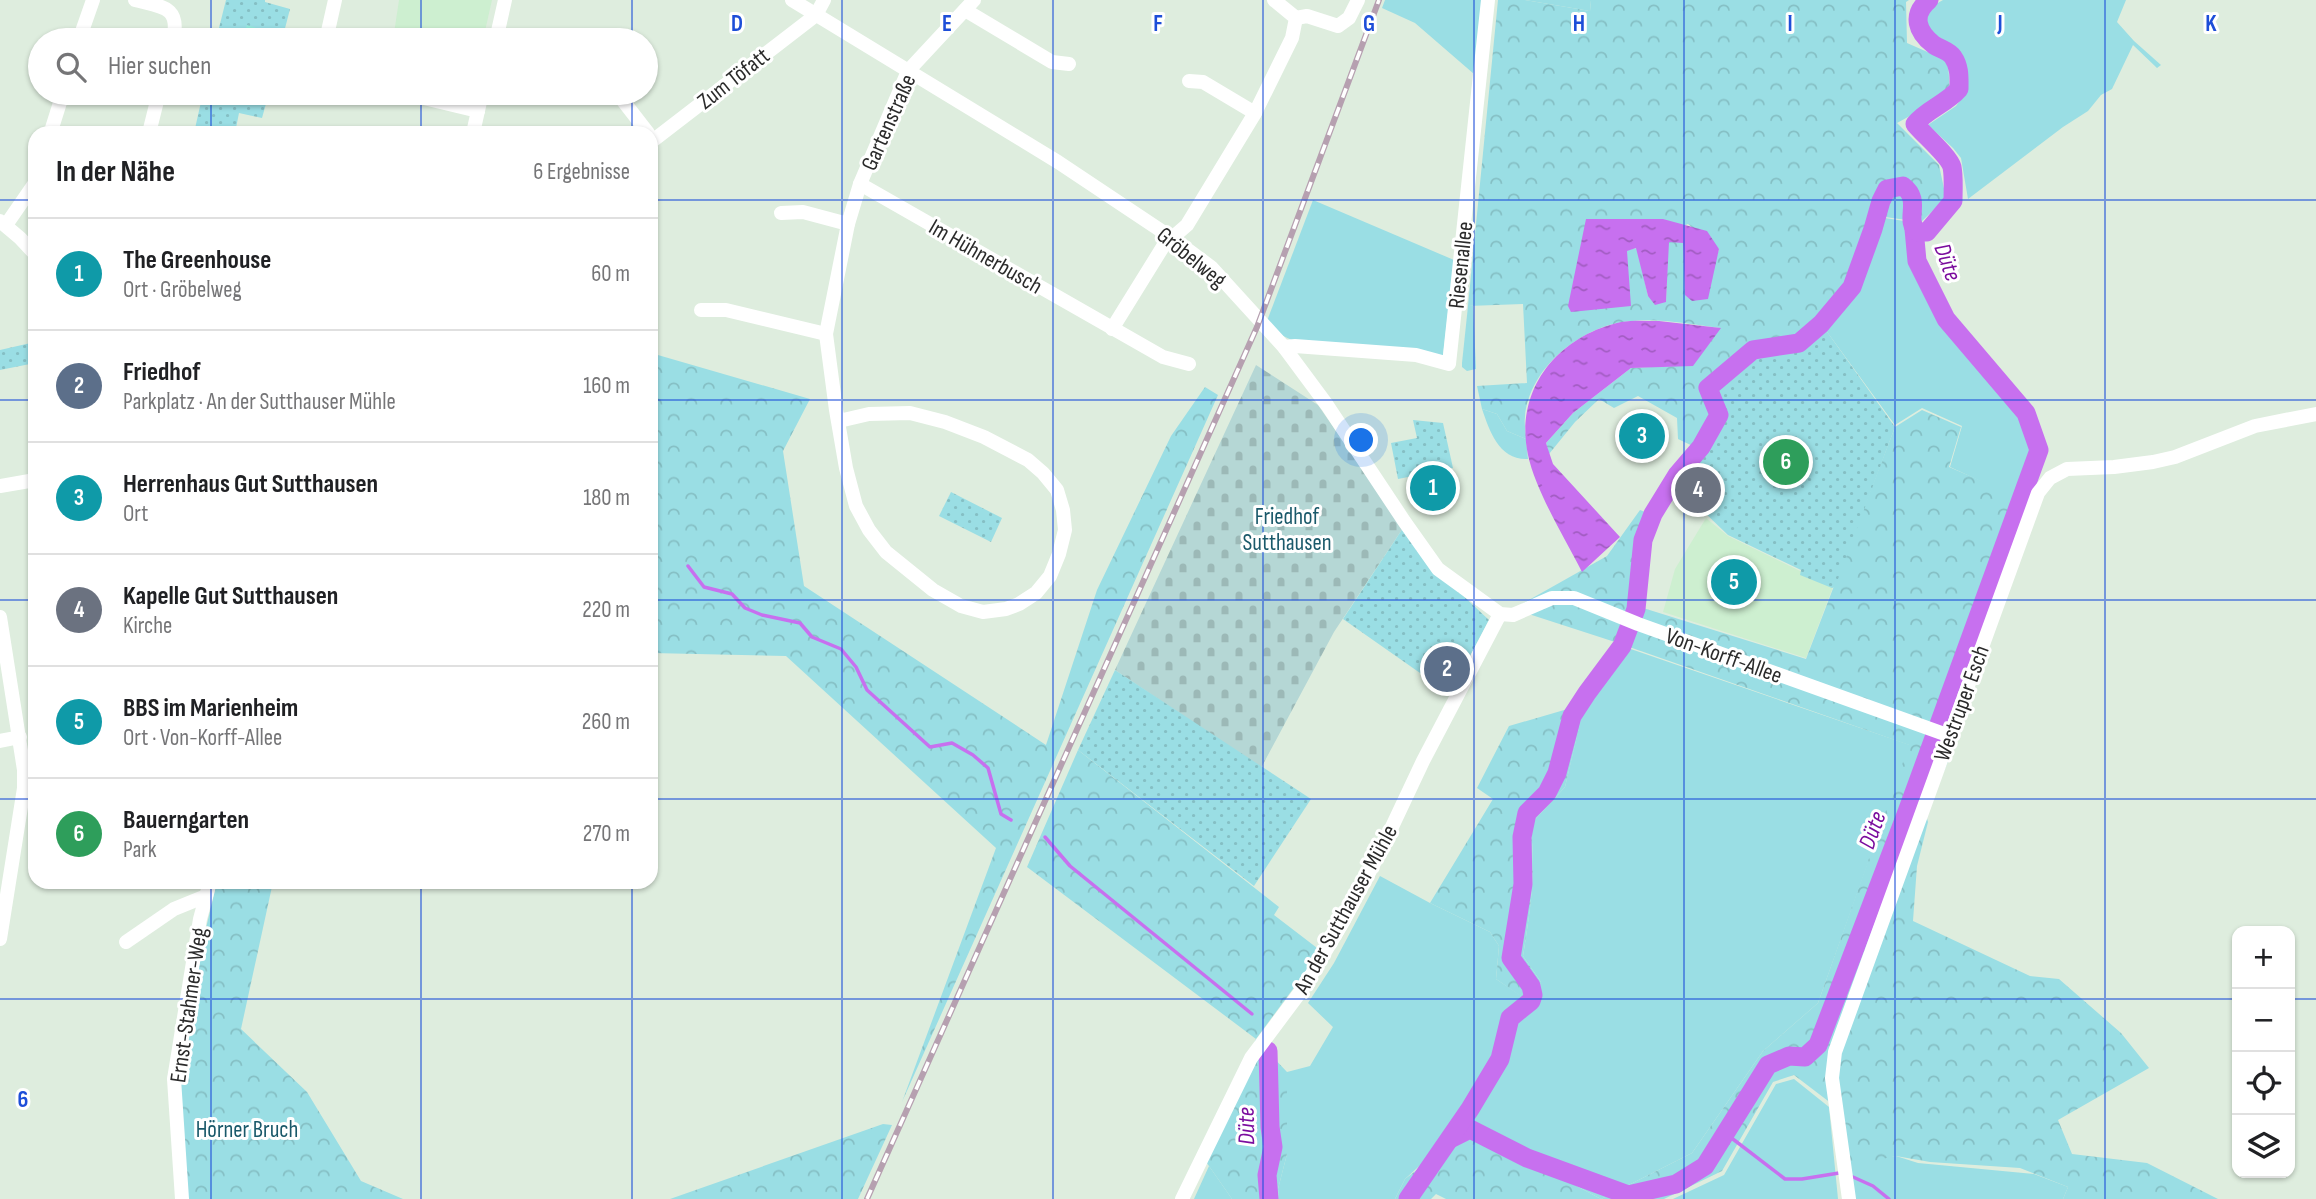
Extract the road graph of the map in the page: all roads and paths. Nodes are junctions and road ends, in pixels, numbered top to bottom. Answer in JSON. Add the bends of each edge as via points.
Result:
{"nodes":[{"id":1,"x":93,"y":0,"type":"edge"},
{"id":2,"x":135,"y":0,"type":"edge"},
{"id":3,"x":335,"y":0,"type":"edge"},
{"id":4,"x":506,"y":0,"type":"edge"},
{"id":5,"x":792,"y":0,"type":"edge"},
{"id":6,"x":824,"y":0,"type":"edge"},
{"id":7,"x":1274,"y":0,"type":"edge"},
{"id":8,"x":1358,"y":0,"type":"edge"},
{"id":9,"x":1488,"y":0,"type":"edge"},
{"id":10,"x":970,"y":5,"type":"edge"},
{"id":11,"x":816,"y":15,"type":"junction"},
{"id":12,"x":1296,"y":18,"type":"junction"},
{"id":13,"x":83,"y":28,"type":"edge"},
{"id":14,"x":176,"y":28,"type":"edge"},
{"id":15,"x":329,"y":28,"type":"edge"},
{"id":16,"x":499,"y":28,"type":"edge"},
{"id":17,"x":1069,"y":64,"type":"dead end"},
{"id":18,"x":908,"y":71,"type":"junction"},
{"id":19,"x":1189,"y":81,"type":"dead end"},
{"id":20,"x":59,"y":105,"type":"edge"},
{"id":21,"x":156,"y":105,"type":"edge"},
{"id":22,"x":453,"y":105,"type":"edge"},
{"id":23,"x":479,"y":105,"type":"edge"},
{"id":24,"x":626,"y":105,"type":"edge"},
{"id":25,"x":478,"y":111,"type":"junction"},
{"id":26,"x":1255,"y":113,"type":"junction"},
{"id":27,"x":53,"y":126,"type":"edge"},
{"id":28,"x":151,"y":126,"type":"edge"},
{"id":29,"x":475,"y":126,"type":"edge"},
{"id":30,"x":642,"y":126,"type":"edge"},
{"id":31,"x":658,"y":133,"type":"edge"},
{"id":32,"x":860,"y":184,"type":"junction"},
{"id":33,"x":28,"y":192,"type":"edge"},
{"id":34,"x":781,"y":213,"type":"dead end"},
{"id":35,"x":3,"y":223,"type":"edge"},
{"id":36,"x":848,"y":224,"type":"junction"},
{"id":37,"x":1172,"y":238,"type":"junction"},
{"id":38,"x":28,"y":247,"type":"edge"},
{"id":39,"x":701,"y":310,"type":"dead end"},
{"id":40,"x":1112,"y":329,"type":"junction"},
{"id":41,"x":826,"y":334,"type":"junction"},
{"id":42,"x":1284,"y":347,"type":"junction"},
{"id":43,"x":1189,"y":364,"type":"dead end"},
{"id":44,"x":2316,"y":414,"type":"edge"},
{"id":45,"x":839,"y":421,"type":"junction"},
{"id":46,"x":28,"y":481,"type":"edge"},
{"id":47,"x":0,"y":486,"type":"edge"},
{"id":48,"x":1500,"y":614,"type":"junction"},
{"id":49,"x":0,"y":617,"type":"edge"},
{"id":50,"x":1940,"y":732,"type":"junction"},
{"id":51,"x":20,"y":737,"type":"junction"},
{"id":52,"x":0,"y":741,"type":"edge"},
{"id":53,"x":208,"y":889,"type":"edge"},
{"id":54,"x":0,"y":939,"type":"edge"},
{"id":55,"x":126,"y":942,"type":"dead end"},
{"id":56,"x":182,"y":1199,"type":"edge"},
{"id":57,"x":1182,"y":1199,"type":"edge"},
{"id":58,"x":1849,"y":1199,"type":"edge"}],
"edges":[{"from":1,"to":13,"type":"street"},
{"from":2,"to":14,"type":"street","via":[[166,9]]},
{"from":3,"to":15,"type":"street"},
{"from":4,"to":16,"type":"street"},
{"from":5,"to":11,"type":"street","name":"Gröbelweg"},
{"from":6,"to":11,"type":"street"},
{"from":7,"to":12,"type":"street"},
{"from":8,"to":12,"type":"street","via":[[1349,18],[1338,26],[1307,16]]},
{"from":9,"to":42,"type":"street","name":"Riesenallee","via":[[1450,364],[1416,355]]},
{"from":10,"to":17,"type":"street","via":[[1052,62]]},
{"from":10,"to":18,"type":"street","name":"Gartenstraße"},
{"from":11,"to":18,"type":"street","name":"Gröbelweg"},
{"from":11,"to":31,"type":"street","name":"Zum Töfatt"},
{"from":12,"to":26,"type":"street","via":[[1292,37]]},
{"from":18,"to":32,"type":"street","name":"Gartenstraße"},
{"from":18,"to":37,"type":"street","name":"Gröbelweg"},
{"from":19,"to":26,"type":"street","via":[[1203,82]]},
{"from":20,"to":27,"type":"street"},
{"from":21,"to":28,"type":"street"},
{"from":22,"to":25,"type":"street"},
{"from":23,"to":25,"type":"street"},
{"from":24,"to":30,"type":"street"},
{"from":25,"to":29,"type":"street"},
{"from":26,"to":37,"type":"street","via":[[1187,225]]},
{"from":32,"to":36,"type":"street","name":"Gartenstraße"},
{"from":32,"to":40,"type":"street","name":"Im Hühnerbusch"},
{"from":33,"to":35,"type":"street"},
{"from":34,"to":36,"type":"street","via":[[803,212]]},
{"from":35,"to":38,"type":"street"},
{"from":36,"to":41,"type":"street","name":"Gartenstraße"},
{"from":37,"to":40,"type":"street"},
{"from":37,"to":42,"type":"street","name":"Gröbelweg","via":[[1211,267]]},
{"from":39,"to":41,"type":"street","via":[[726,310]]},
{"from":40,"to":43,"type":"street","name":"Im Hühnerbusch","via":[[1163,357]]},
{"from":41,"to":45,"type":"street","name":"Gartenstraße"},
{"from":42,"to":48,"type":"street","name":"Gröbelweg","via":[[1426,553],[1453,582]]},
{"from":44,"to":50,"type":"street","name":"Westruper Esch","via":[[2255,426],[2175,457],[2114,467],[2078,467],[2050,478],[2038,493]]},
{"from":45,"to":45,"type":"street","name":"Gartenstraße","via":[[856,506],[878,541],[909,572],[961,606],[983,612],[1019,604],[1050,576],[1065,530],[1063,510],[1057,490],[1028,460],[984,437],[910,413],[869,414]]},
{"from":46,"to":47,"type":"street"},
{"from":48,"to":50,"type":"street","name":"Von-Korff-Allee","via":[[1513,615],[1552,598],[1587,602]]},
{"from":48,"to":57,"type":"street","name":"An der Sutthauser Mühle","via":[[1343,922],[1304,987],[1251,1058]]},
{"from":49,"to":51,"type":"street"},
{"from":50,"to":58,"type":"street","name":"Westruper Esch","via":[[1835,1052],[1832,1078]]},
{"from":51,"to":52,"type":"street"},
{"from":51,"to":54,"type":"street","via":[[24,789]]},
{"from":53,"to":55,"type":"street","name":"Ernst-Stahmer-Weg"},
{"from":53,"to":56,"type":"street","name":"Ernst-Stahmer-Weg","via":[[174,1079]]}]}
